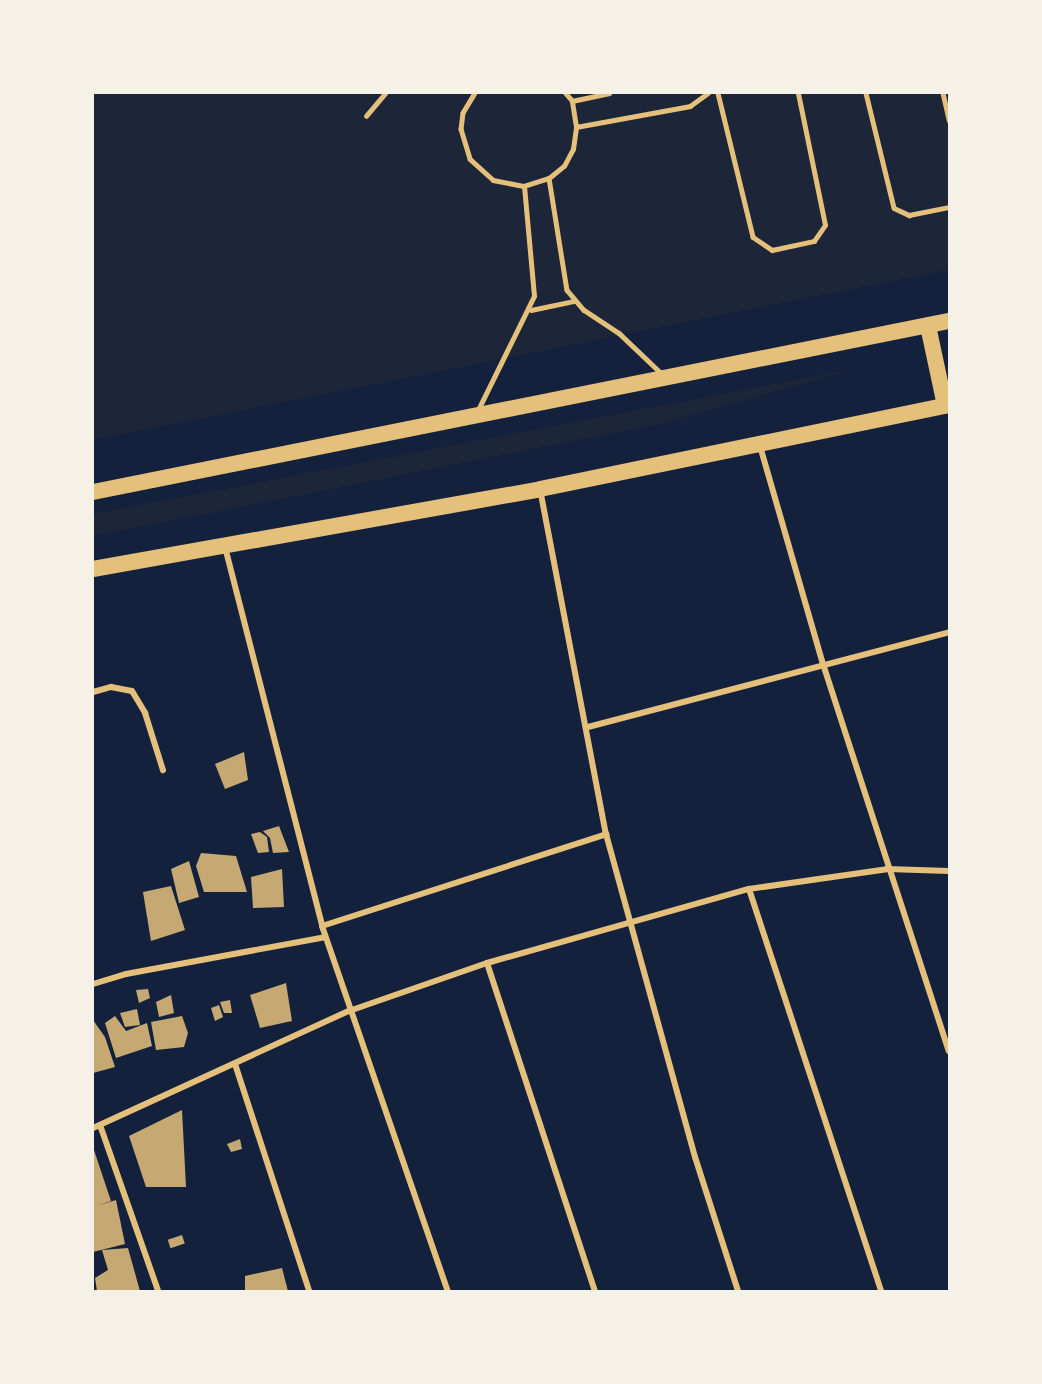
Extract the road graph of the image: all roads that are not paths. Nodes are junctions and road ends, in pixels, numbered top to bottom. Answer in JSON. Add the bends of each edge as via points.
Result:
{"nodes":[{"id":1,"x":385,"y":93,"type":"edge"},
{"id":2,"x":474,"y":93,"type":"edge"},
{"id":3,"x":565,"y":93,"type":"edge"},
{"id":4,"x":609,"y":93,"type":"edge"},
{"id":5,"x":708,"y":93,"type":"edge"},
{"id":6,"x":718,"y":93,"type":"edge"},
{"id":7,"x":798,"y":93,"type":"edge"},
{"id":8,"x":866,"y":93,"type":"edge"},
{"id":9,"x":943,"y":93,"type":"edge"},
{"id":10,"x":572,"y":101,"type":"junction"},
{"id":11,"x":366,"y":116,"type":"dead end"},
{"id":12,"x":949,"y":120,"type":"edge"},
{"id":13,"x":576,"y":126,"type":"junction"},
{"id":14,"x":549,"y":178,"type":"junction"},
{"id":15,"x":524,"y":186,"type":"junction"},
{"id":16,"x":949,"y":207,"type":"edge"},
{"id":17,"x":574,"y":301,"type":"junction"},
{"id":18,"x":531,"y":310,"type":"junction"},
{"id":19,"x":949,"y":321,"type":"edge"},
{"id":20,"x":928,"y":326,"type":"junction"},
{"id":21,"x":667,"y":379,"type":"junction"},
{"id":22,"x":947,"y":405,"type":"edge"},
{"id":23,"x":476,"y":415,"type":"junction"},
{"id":24,"x":759,"y":442,"type":"junction"},
{"id":25,"x":99,"y":489,"type":"edge"},
{"id":26,"x":540,"y":489,"type":"junction"},
{"id":27,"x":224,"y":544,"type":"junction"},
{"id":28,"x":93,"y":569,"type":"edge"},
{"id":29,"x":949,"y":632,"type":"edge"},
{"id":30,"x":823,"y":664,"type":"junction"},
{"id":31,"x":93,"y":692,"type":"edge"},
{"id":32,"x":588,"y":728,"type":"junction"},
{"id":33,"x":163,"y":770,"type":"dead end"},
{"id":34,"x":606,"y":834,"type":"junction"},
{"id":35,"x":887,"y":869,"type":"junction"},
{"id":36,"x":949,"y":870,"type":"edge"},
{"id":37,"x":750,"y":889,"type":"junction"},
{"id":38,"x":628,"y":922,"type":"junction"},
{"id":39,"x":322,"y":926,"type":"junction"},
{"id":40,"x":326,"y":938,"type":"junction"},
{"id":41,"x":487,"y":963,"type":"junction"},
{"id":42,"x":93,"y":984,"type":"edge"},
{"id":43,"x":349,"y":1011,"type":"junction"},
{"id":44,"x":949,"y":1052,"type":"edge"},
{"id":45,"x":235,"y":1064,"type":"junction"},
{"id":46,"x":100,"y":1125,"type":"junction"},
{"id":47,"x":93,"y":1128,"type":"edge"},
{"id":48,"x":158,"y":1291,"type":"edge"},
{"id":49,"x":309,"y":1291,"type":"edge"},
{"id":50,"x":448,"y":1291,"type":"edge"},
{"id":51,"x":595,"y":1291,"type":"edge"},
{"id":52,"x":738,"y":1291,"type":"edge"},
{"id":53,"x":881,"y":1291,"type":"edge"}],
"edges":[{"from":1,"to":11,"type":"lane"},
{"from":2,"to":15,"type":"lane","via":[[463,113],[461,129],[470,159],[493,180]]},
{"from":3,"to":10,"type":"lane"},
{"from":4,"to":10,"type":"lane"},
{"from":5,"to":13,"type":"lane","via":[[690,106]]},
{"from":6,"to":7,"type":"lane","via":[[753,237],[772,250],[814,241],[825,225]]},
{"from":8,"to":16,"type":"lane","via":[[894,208],[909,215]]},
{"from":9,"to":12,"type":"lane"},
{"from":10,"to":13,"type":"lane"},
{"from":13,"to":14,"type":"lane","via":[[573,149],[564,166]]},
{"from":14,"to":15,"type":"lane"},
{"from":14,"to":17,"type":"lane","via":[[563,278]]},
{"from":15,"to":18,"type":"lane","via":[[534,282]]},
{"from":17,"to":18,"type":"lane"},
{"from":17,"to":21,"type":"lane","via":[[619,333]]},
{"from":18,"to":23,"type":"lane","via":[[501,359]]},
{"from":19,"to":20,"type":"highway"},
{"from":20,"to":21,"type":"highway"},
{"from":20,"to":22,"type":"highway"},
{"from":21,"to":23,"type":"highway"},
{"from":22,"to":24,"type":"highway"},
{"from":23,"to":25,"type":"highway"},
{"from":24,"to":26,"type":"highway"},
{"from":24,"to":30,"type":"street"},
{"from":26,"to":27,"type":"highway"},
{"from":26,"to":32,"type":"street"},
{"from":27,"to":28,"type":"highway"},
{"from":27,"to":39,"type":"street"},
{"from":29,"to":30,"type":"street"},
{"from":30,"to":32,"type":"street"},
{"from":30,"to":35,"type":"street"},
{"from":31,"to":33,"type":"street","via":[[111,687],[132,691],[145,713]]},
{"from":32,"to":34,"type":"street"},
{"from":34,"to":38,"type":"street"},
{"from":34,"to":39,"type":"street"},
{"from":35,"to":36,"type":"street"},
{"from":35,"to":37,"type":"street"},
{"from":35,"to":44,"type":"street"},
{"from":37,"to":38,"type":"street"},
{"from":37,"to":53,"type":"street"},
{"from":38,"to":41,"type":"street"},
{"from":38,"to":52,"type":"street"},
{"from":39,"to":40,"type":"street"},
{"from":40,"to":42,"type":"street","via":[[126,974]]},
{"from":40,"to":43,"type":"street"},
{"from":41,"to":43,"type":"street"},
{"from":41,"to":51,"type":"street"},
{"from":43,"to":45,"type":"street"},
{"from":43,"to":50,"type":"street"},
{"from":45,"to":46,"type":"street"},
{"from":45,"to":49,"type":"street"},
{"from":46,"to":47,"type":"street"},
{"from":46,"to":48,"type":"street"}]}
